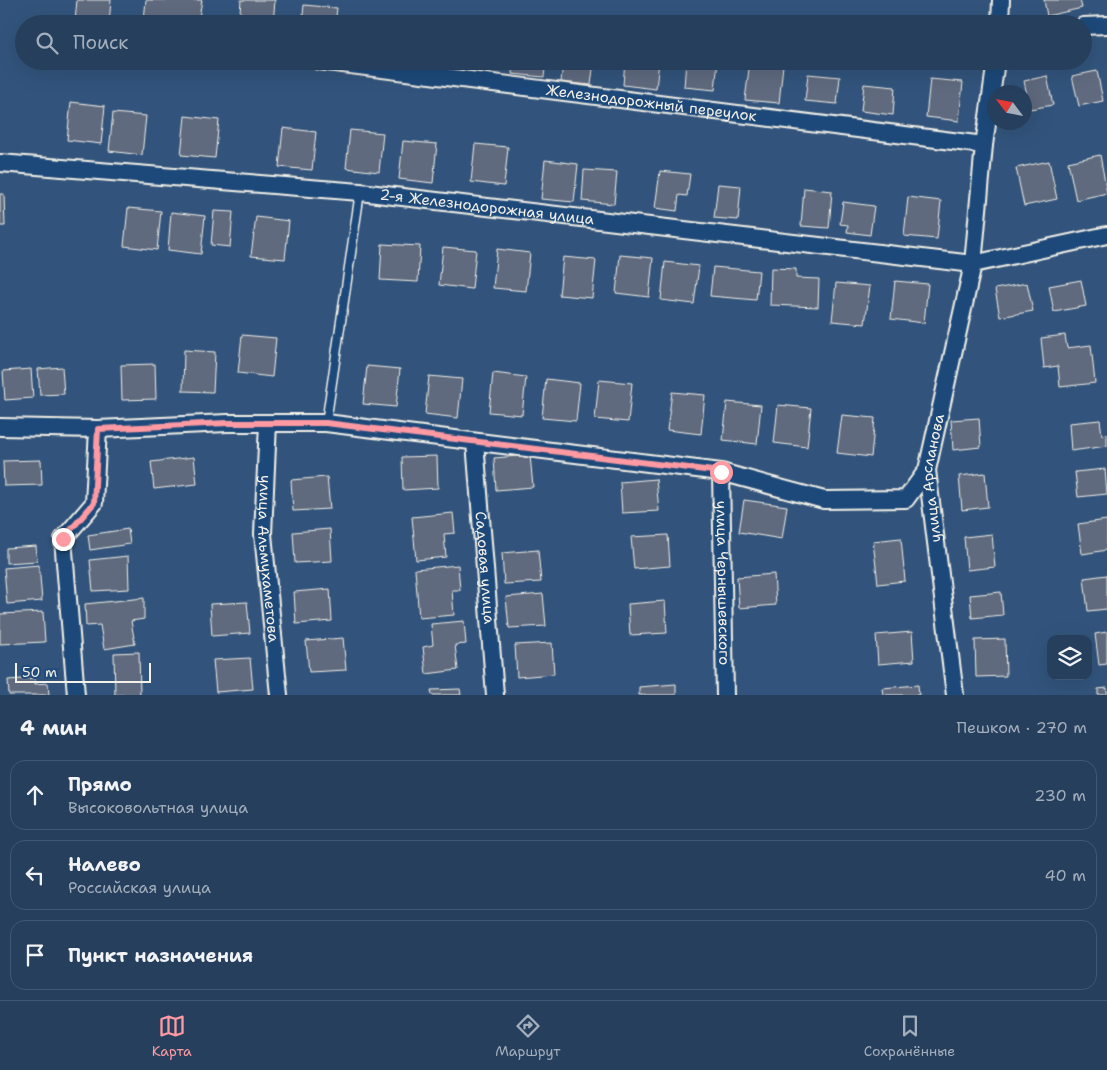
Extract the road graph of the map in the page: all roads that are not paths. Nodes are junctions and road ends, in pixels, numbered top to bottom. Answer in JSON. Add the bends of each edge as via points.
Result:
{"nodes":[{"id":1,"x":1001,"y":0,"type":"edge"},
{"id":2,"x":1000,"y":15,"type":"edge"},
{"id":3,"x":1107,"y":25,"type":"edge"},
{"id":4,"x":1092,"y":26,"type":"edge"},
{"id":5,"x":390,"y":70,"type":"edge"},
{"id":6,"x":995,"y":70,"type":"edge"},
{"id":7,"x":984,"y":145,"type":"junction"},
{"id":8,"x":0,"y":163,"type":"edge"},
{"id":9,"x":360,"y":192,"type":"junction"},
{"id":10,"x":1107,"y":235,"type":"edge"},
{"id":11,"x":973,"y":264,"type":"junction"},
{"id":12,"x":268,"y":423,"type":"junction"},
{"id":13,"x":326,"y":423,"type":"junction"},
{"id":14,"x":0,"y":427,"type":"edge"},
{"id":15,"x":98,"y":429,"type":"junction"},
{"id":16,"x":475,"y":442,"type":"junction"},
{"id":17,"x":927,"y":470,"type":"junction"},
{"id":18,"x":721,"y":472,"type":"junction"},
{"id":19,"x":76,"y":695,"type":"edge"},
{"id":20,"x":279,"y":695,"type":"edge"},
{"id":21,"x":496,"y":695,"type":"edge"},
{"id":22,"x":725,"y":695,"type":"edge"},
{"id":23,"x":955,"y":695,"type":"edge"}],
"edges":[{"from":1,"to":2,"type":"street"},
{"from":3,"to":4,"type":"street"},
{"from":5,"to":7,"type":"street","name":"Железнодорожный переулок"},
{"from":6,"to":7,"type":"street","name":"улица Арсланова"},
{"from":7,"to":11,"type":"street","name":"улица Арсланова"},
{"from":8,"to":9,"type":"street","name":"2-я Железнодорожная улица"},
{"from":9,"to":11,"type":"street","name":"2-я Железнодорожная улица"},
{"from":9,"to":13,"type":"lane"},
{"from":10,"to":11,"type":"street","name":"2-я Железнодорожная улица"},
{"from":11,"to":17,"type":"street","name":"улица Арсланова"},
{"from":12,"to":13,"type":"street"},
{"from":12,"to":15,"type":"street"},
{"from":12,"to":20,"type":"street","name":"улица Альмухаметова","via":[[263,534]]},
{"from":13,"to":16,"type":"street"},
{"from":14,"to":15,"type":"street"},
{"from":15,"to":19,"type":"street","via":[[94,503],[63,539]]},
{"from":16,"to":18,"type":"street"},
{"from":16,"to":21,"type":"street","name":"Садовая улица"},
{"from":17,"to":18,"type":"street","via":[[906,499],[824,500]]},
{"from":17,"to":23,"type":"street","name":"улица Арсланова"},
{"from":18,"to":22,"type":"street","name":"улица Чернышевского"}]}
